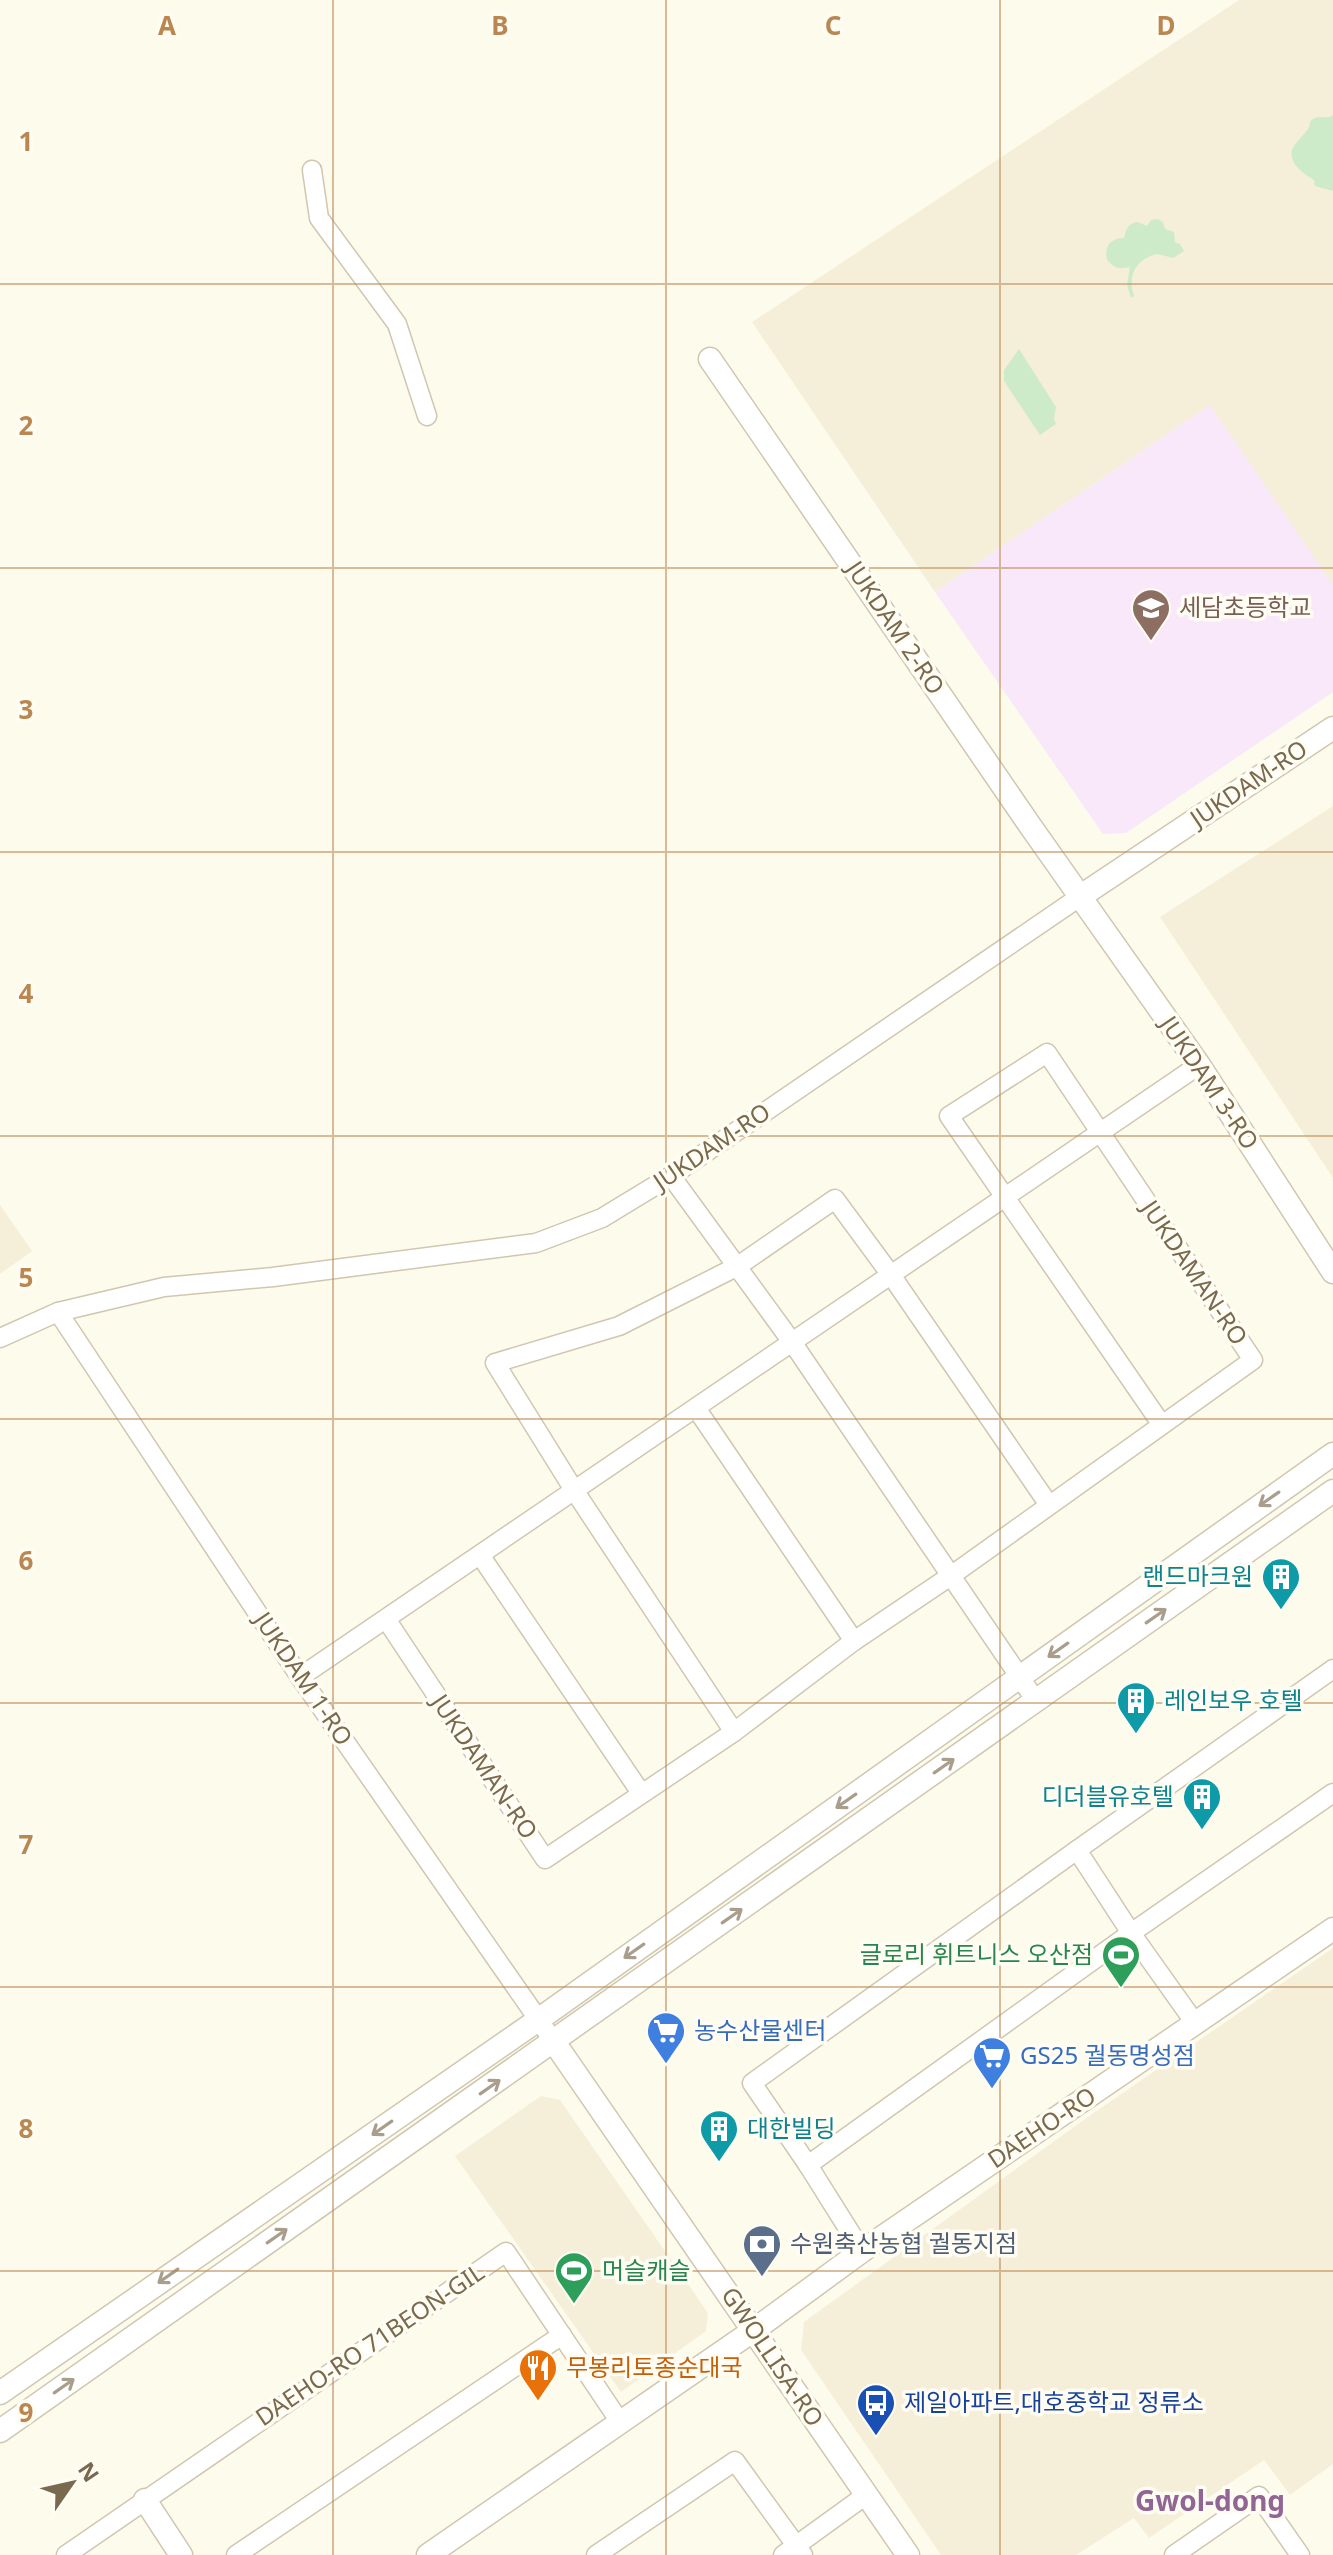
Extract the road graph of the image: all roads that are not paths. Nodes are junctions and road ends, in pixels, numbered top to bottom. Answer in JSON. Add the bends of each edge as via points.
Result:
{"nodes":[{"id":1,"x":312,"y":170,"type":"dead end"},
{"id":2,"x":710,"y":359,"type":"dead end"},
{"id":3,"x":427,"y":416,"type":"dead end"},
{"id":4,"x":1333,"y":728,"type":"edge"},
{"id":5,"x":1081,"y":896,"type":"junction"},
{"id":6,"x":1199,"y":1065,"type":"junction"},
{"id":7,"x":1100,"y":1133,"type":"junction"},
{"id":8,"x":671,"y":1176,"type":"junction"},
{"id":9,"x":1005,"y":1198,"type":"junction"},
{"id":10,"x":738,"y":1266,"type":"junction"},
{"id":11,"x":1333,"y":1272,"type":"edge"},
{"id":12,"x":891,"y":1275,"type":"junction"},
{"id":13,"x":58,"y":1312,"type":"junction"},
{"id":14,"x":0,"y":1338,"type":"edge"},
{"id":15,"x":792,"y":1342,"type":"junction"},
{"id":16,"x":696,"y":1408,"type":"junction"},
{"id":17,"x":1162,"y":1425,"type":"junction"},
{"id":18,"x":1333,"y":1454,"type":"edge"},
{"id":19,"x":574,"y":1490,"type":"junction"},
{"id":20,"x":1332,"y":1492,"type":"edge"},
{"id":21,"x":1049,"y":1505,"type":"junction"},
{"id":22,"x":480,"y":1555,"type":"junction"},
{"id":23,"x":952,"y":1575,"type":"junction"},
{"id":24,"x":386,"y":1619,"type":"junction"},
{"id":25,"x":854,"y":1641,"type":"junction"},
{"id":26,"x":1333,"y":1669,"type":"edge"},
{"id":27,"x":300,"y":1677,"type":"junction"},
{"id":28,"x":1020,"y":1677,"type":"junction"},
{"id":29,"x":1036,"y":1701,"type":"junction"},
{"id":30,"x":734,"y":1732,"type":"junction"},
{"id":31,"x":641,"y":1793,"type":"junction"},
{"id":32,"x":1333,"y":1793,"type":"edge"},
{"id":33,"x":1077,"y":1850,"type":"junction"},
{"id":34,"x":1333,"y":1929,"type":"edge"},
{"id":35,"x":1131,"y":1933,"type":"junction"},
{"id":36,"x":538,"y":2020,"type":"junction"},
{"id":37,"x":1195,"y":2023,"type":"junction"},
{"id":38,"x":554,"y":2042,"type":"junction"},
{"id":39,"x":808,"y":2165,"type":"junction"},
{"id":40,"x":862,"y":2251,"type":"junction"},
{"id":41,"x":754,"y":2330,"type":"junction"},
{"id":42,"x":562,"y":2335,"type":"junction"},
{"id":43,"x":0,"y":2393,"type":"edge"},
{"id":44,"x":620,"y":2422,"type":"junction"},
{"id":45,"x":0,"y":2431,"type":"edge"},
{"id":46,"x":866,"y":2495,"type":"junction"},
{"id":47,"x":145,"y":2500,"type":"junction"},
{"id":48,"x":794,"y":2552,"type":"edge"},
{"id":49,"x":66,"y":2555,"type":"edge"},
{"id":50,"x":181,"y":2555,"type":"edge"},
{"id":51,"x":236,"y":2555,"type":"edge"},
{"id":52,"x":428,"y":2555,"type":"edge"},
{"id":53,"x":596,"y":2555,"type":"edge"},
{"id":54,"x":908,"y":2555,"type":"edge"},
{"id":55,"x":1174,"y":2555,"type":"edge"},
{"id":56,"x":1300,"y":2555,"type":"edge"}],
"edges":[{"from":1,"to":3,"type":"street","via":[[319,218],[397,324]]},
{"from":2,"to":5,"type":"street","name":"JUKDAM 2-RO"},
{"from":4,"to":5,"type":"street","name":"JUKDAM-RO"},
{"from":5,"to":6,"type":"street","name":"JUKDAM 3-RO"},
{"from":5,"to":8,"type":"street","name":"JUKDAM-RO"},
{"from":6,"to":7,"type":"street"},
{"from":6,"to":11,"type":"street","name":"JUKDAM 3-RO"},
{"from":7,"to":9,"type":"street"},
{"from":7,"to":9,"type":"street","name":"JUKDAMAN-RO","via":[[1047,1053],[949,1116]]},
{"from":7,"to":17,"type":"street","name":"JUKDAMAN-RO","via":[[1253,1360]]},
{"from":8,"to":10,"type":"street"},
{"from":8,"to":13,"type":"street","name":"JUKDAM-RO","via":[[602,1218],[536,1243],[164,1287]]},
{"from":9,"to":12,"type":"street"},
{"from":9,"to":17,"type":"street","name":"JUKDAMAN-RO"},
{"from":10,"to":12,"type":"street","via":[[835,1199]]},
{"from":10,"to":15,"type":"street"},
{"from":10,"to":19,"type":"street","via":[[619,1326],[495,1363]]},
{"from":12,"to":15,"type":"street"},
{"from":12,"to":21,"type":"street"},
{"from":13,"to":14,"type":"street","name":"JUKDAM-RO"},
{"from":13,"to":27,"type":"street","name":"JUKDAM 1-RO"},
{"from":15,"to":16,"type":"street"},
{"from":15,"to":23,"type":"street"},
{"from":16,"to":19,"type":"street"},
{"from":16,"to":25,"type":"street"},
{"from":17,"to":21,"type":"street","name":"JUKDAMAN-RO"},
{"from":18,"to":28,"type":"street","one_way":true},
{"from":19,"to":22,"type":"street"},
{"from":19,"to":30,"type":"street"},
{"from":29,"to":20,"type":"street","one_way":true},
{"from":21,"to":23,"type":"street","name":"JUKDAMAN-RO"},
{"from":22,"to":24,"type":"street"},
{"from":22,"to":31,"type":"street"},
{"from":23,"to":25,"type":"street","name":"JUKDAMAN-RO"},
{"from":23,"to":28,"type":"street"},
{"from":24,"to":27,"type":"street"},
{"from":24,"to":31,"type":"street","name":"JUKDAMAN-RO","via":[[545,1859]]},
{"from":25,"to":30,"type":"street","name":"JUKDAMAN-RO"},
{"from":26,"to":33,"type":"street"},
{"from":27,"to":36,"type":"street","name":"JUKDAM 1-RO"},
{"from":28,"to":29,"type":"street"},
{"from":28,"to":36,"type":"street","one_way":true},
{"from":38,"to":29,"type":"street","one_way":true},
{"from":30,"to":31,"type":"street","name":"JUKDAMAN-RO"},
{"from":32,"to":35,"type":"street"},
{"from":33,"to":35,"type":"street"},
{"from":33,"to":39,"type":"street","via":[[752,2083]]},
{"from":34,"to":37,"type":"street","name":"DAEHO-RO"},
{"from":35,"to":37,"type":"street"},
{"from":35,"to":39,"type":"street"},
{"from":36,"to":38,"type":"street","name":"JUKDAM 1-RO"},
{"from":36,"to":43,"type":"street","one_way":true},
{"from":37,"to":40,"type":"street","name":"DAEHO-RO"},
{"from":38,"to":41,"type":"street","name":"GWOLLISA-RO"},
{"from":45,"to":38,"type":"street","one_way":true},
{"from":39,"to":40,"type":"street"},
{"from":40,"to":41,"type":"street","name":"DAEHO-RO"},
{"from":41,"to":44,"type":"street","name":"DAEHO-RO"},
{"from":41,"to":46,"type":"street","name":"GWOLLISA-RO"},
{"from":42,"to":44,"type":"street","name":"DAEHO-RO 71BEON-GIL"},
{"from":42,"to":47,"type":"street","name":"DAEHO-RO 71BEON-GIL","via":[[506,2252]]},
{"from":42,"to":51,"type":"street"},
{"from":44,"to":52,"type":"street","name":"DAEHO-RO"},
{"from":46,"to":48,"type":"street"},
{"from":46,"to":54,"type":"street","name":"GWOLLISA-RO"},
{"from":47,"to":49,"type":"street","name":"DAEHO-RO 71BEON-GIL"},
{"from":47,"to":50,"type":"street"},
{"from":48,"to":53,"type":"street","via":[[735,2461]]},
{"from":55,"to":56,"type":"street","via":[[1259,2496]]}]}
